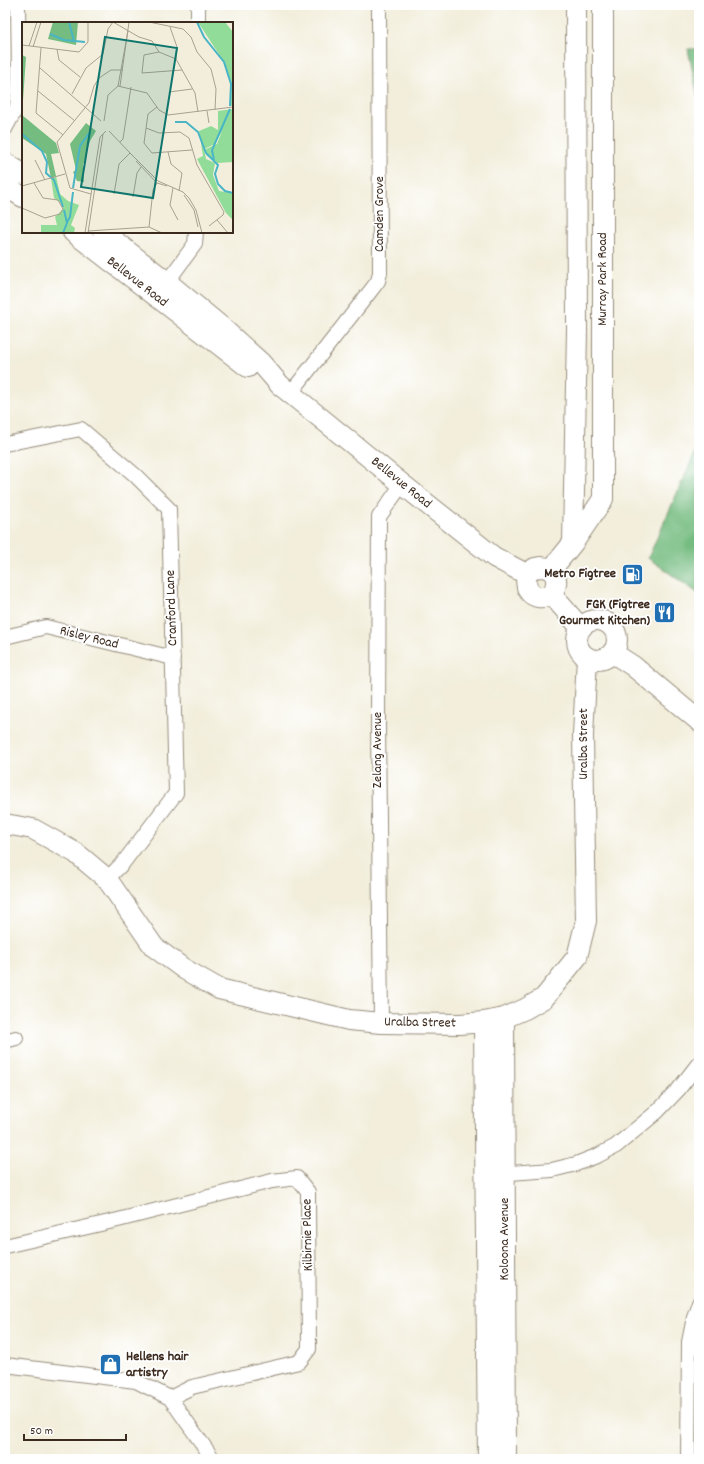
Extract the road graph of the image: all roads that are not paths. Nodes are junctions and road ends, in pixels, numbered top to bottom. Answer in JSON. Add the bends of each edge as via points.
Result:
{"nodes":[{"id":1,"x":18,"y":5,"type":"edge"},
{"id":2,"x":198,"y":5,"type":"edge"},
{"id":3,"x":378,"y":5,"type":"edge"},
{"id":4,"x":576,"y":5,"type":"edge"},
{"id":5,"x":603,"y":5,"type":"edge"},
{"id":6,"x":198,"y":22,"type":"edge"},
{"id":7,"x":5,"y":129,"type":"edge"},
{"id":8,"x":5,"y":162,"type":"edge"},
{"id":9,"x":22,"y":173,"type":"edge"},
{"id":10,"x":5,"y":186,"type":"edge"},
{"id":11,"x":22,"y":196,"type":"edge"},
{"id":12,"x":73,"y":233,"type":"edge"},
{"id":13,"x":104,"y":233,"type":"edge"},
{"id":14,"x":196,"y":233,"type":"edge"},
{"id":15,"x":167,"y":282,"type":"junction"},
{"id":16,"x":577,"y":331,"type":"junction"},
{"id":17,"x":603,"y":332,"type":"junction"},
{"id":18,"x":285,"y":390,"type":"junction"},
{"id":19,"x":5,"y":444,"type":"edge"},
{"id":20,"x":402,"y":484,"type":"junction"},
{"id":21,"x":573,"y":543,"type":"junction"},
{"id":22,"x":551,"y":570,"type":"junction"},
{"id":23,"x":526,"y":574,"type":"junction"},
{"id":24,"x":551,"y":594,"type":"junction"},
{"id":25,"x":581,"y":628,"type":"junction"},
{"id":26,"x":5,"y":637,"type":"edge"},
{"id":27,"x":613,"y":653,"type":"junction"},
{"id":28,"x":173,"y":658,"type":"junction"},
{"id":29,"x":587,"y":658,"type":"junction"},
{"id":30,"x":699,"y":721,"type":"edge"},
{"id":31,"x":5,"y":824,"type":"edge"},
{"id":32,"x":107,"y":879,"type":"junction"},
{"id":33,"x":504,"y":1018,"type":"junction"},
{"id":34,"x":484,"y":1022,"type":"junction"},
{"id":35,"x":381,"y":1023,"type":"junction"},
{"id":36,"x":699,"y":1063,"type":"edge"},
{"id":37,"x":504,"y":1173,"type":"junction"},
{"id":38,"x":484,"y":1174,"type":"junction"},
{"id":39,"x":5,"y":1246,"type":"edge"},
{"id":40,"x":699,"y":1302,"type":"edge"},
{"id":41,"x":5,"y":1365,"type":"edge"},
{"id":42,"x":496,"y":1378,"type":"junction"},
{"id":43,"x":170,"y":1398,"type":"junction"},
{"id":44,"x":213,"y":1459,"type":"edge"},
{"id":45,"x":488,"y":1459,"type":"edge"},
{"id":46,"x":506,"y":1459,"type":"edge"},
{"id":47,"x":688,"y":1459,"type":"edge"}],
"edges":[{"from":1,"to":7,"type":"street","via":[[17,107]]},
{"from":2,"to":6,"type":"street"},
{"from":3,"to":18,"type":"street","name":"Camden Grove","via":[[380,273],[372,289]]},
{"from":4,"to":16,"type":"street","name":"Murray Park Road"},
{"from":5,"to":17,"type":"street","name":"Murray Park Road"},
{"from":8,"to":9,"type":"street"},
{"from":10,"to":11,"type":"street"},
{"from":12,"to":18,"type":"street","name":"Bellevue Road","via":[[257,374]]},
{"from":13,"to":15,"type":"street","name":"Bellevue Road"},
{"from":14,"to":15,"type":"street","via":[[195,244]]},
{"from":15,"to":18,"type":"street","name":"Bellevue Road","via":[[250,353]]},
{"from":16,"to":17,"type":"street"},
{"from":16,"to":21,"type":"street","name":"Murray Park Road"},
{"from":17,"to":21,"type":"street","name":"Murray Park Road","via":[[603,499]]},
{"from":18,"to":20,"type":"street","name":"Bellevue Road"},
{"from":19,"to":28,"type":"street","name":"Cranford Lane","via":[[81,429],[135,475],[169,509]]},
{"from":20,"to":23,"type":"street","name":"Bellevue Road","via":[[494,557]]},
{"from":20,"to":35,"type":"street","name":"Zelang Avenue","via":[[379,518]]},
{"from":21,"to":22,"type":"street","name":"Murray Park Road"},
{"from":22,"to":23,"type":"street","via":[[540,567]]},
{"from":22,"to":24,"type":"street","via":[[557,582]]},
{"from":23,"to":24,"type":"street","via":[[526,585],[534,596],[544,598]]},
{"from":24,"to":25,"type":"street"},
{"from":25,"to":27,"type":"street","via":[[592,621],[600,621],[612,627],[617,640]]},
{"from":25,"to":29,"type":"street","via":[[578,634],[578,648]]},
{"from":26,"to":28,"type":"street","name":"Risley Road","via":[[46,627]]},
{"from":27,"to":29,"type":"street","via":[[601,660]]},
{"from":27,"to":30,"type":"street","via":[[633,666]]},
{"from":28,"to":32,"type":"street","name":"Cranford Lane","via":[[176,794],[123,863]]},
{"from":29,"to":33,"type":"street","name":"Uralba Street","via":[[583,735],[586,921],[577,957],[544,998]]},
{"from":31,"to":32,"type":"street","name":"Uralba Street","via":[[34,829],[76,853]]},
{"from":32,"to":35,"type":"street","name":"Uralba Street","via":[[154,947],[184,969],[220,989],[349,1020]]},
{"from":33,"to":34,"type":"street","name":"Uralba Street"},
{"from":33,"to":37,"type":"street","name":"Koloona Avenue"},
{"from":34,"to":35,"type":"street","name":"Uralba Street"},
{"from":34,"to":38,"type":"street","name":"Koloona Avenue"},
{"from":36,"to":37,"type":"street","via":[[658,1111],[616,1146],[599,1155],[552,1170]]},
{"from":37,"to":38,"type":"street"},
{"from":37,"to":42,"type":"street","name":"Koloona Avenue"},
{"from":38,"to":42,"type":"street","name":"Koloona Avenue"},
{"from":39,"to":43,"type":"street","name":"Kilbirnie Place","via":[[272,1181],[297,1178],[308,1192],[309,1349],[299,1362],[192,1387]]},
{"from":40,"to":47,"type":"street","via":[[689,1342]]},
{"from":41,"to":43,"type":"street","via":[[136,1381]]},
{"from":42,"to":45,"type":"street","name":"Koloona Avenue"},
{"from":42,"to":46,"type":"street","name":"Koloona Avenue"},
{"from":43,"to":44,"type":"street"}]}
